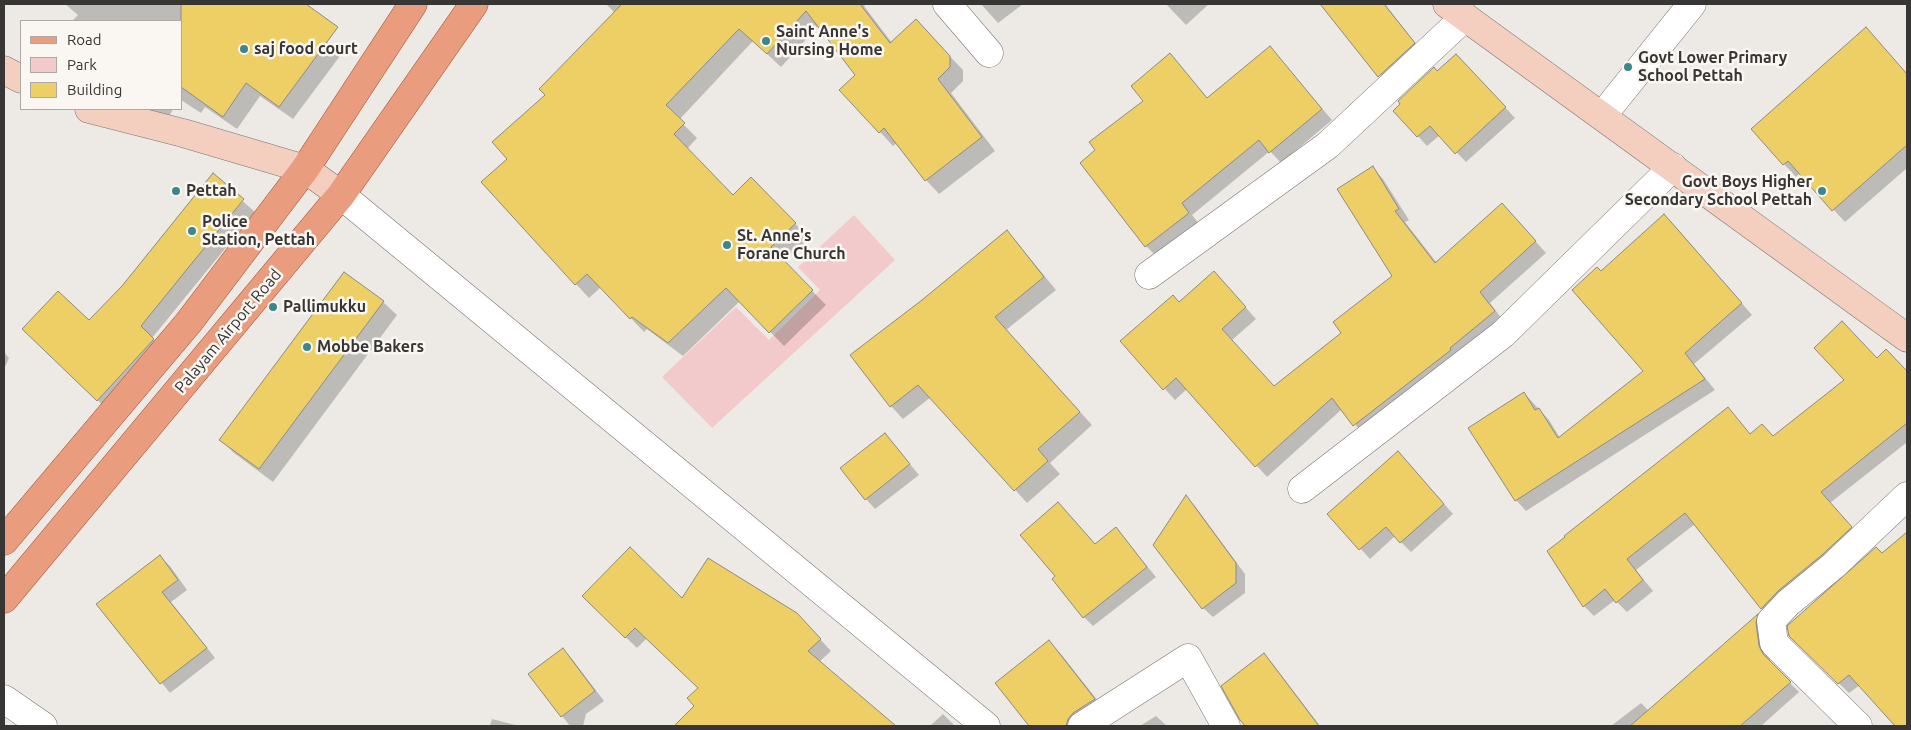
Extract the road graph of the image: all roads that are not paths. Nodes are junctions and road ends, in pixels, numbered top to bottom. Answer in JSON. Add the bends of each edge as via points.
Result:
{"nodes":[{"id":1,"x":413,"y":4,"type":"edge"},
{"id":2,"x":474,"y":4,"type":"edge"},
{"id":3,"x":947,"y":4,"type":"edge"},
{"id":4,"x":1692,"y":4,"type":"edge"},
{"id":5,"x":1456,"y":10,"type":"edge"},
{"id":6,"x":988,"y":53,"type":"dead end"},
{"id":7,"x":4,"y":70,"type":"edge"},
{"id":8,"x":20,"y":78,"type":"edge"},
{"id":9,"x":93,"y":110,"type":"edge"},
{"id":10,"x":1602,"y":116,"type":"junction"},
{"id":11,"x":1673,"y":167,"type":"junction"},
{"id":12,"x":305,"y":169,"type":"junction"},
{"id":13,"x":341,"y":195,"type":"junction"},
{"id":14,"x":1149,"y":275,"type":"dead end"},
{"id":15,"x":1907,"y":338,"type":"edge"},
{"id":16,"x":1302,"y":489,"type":"dead end"},
{"id":17,"x":1907,"y":496,"type":"edge"},
{"id":18,"x":4,"y":541,"type":"edge"},
{"id":19,"x":4,"y":599,"type":"edge"},
{"id":20,"x":4,"y":699,"type":"edge"},
{"id":21,"x":43,"y":726,"type":"edge"},
{"id":22,"x":986,"y":726,"type":"edge"},
{"id":23,"x":1082,"y":726,"type":"edge"},
{"id":24,"x":1226,"y":726,"type":"edge"},
{"id":25,"x":1858,"y":726,"type":"edge"}],
"edges":[{"from":1,"to":12,"type":"main road"},
{"from":2,"to":13,"type":"main road","name":"Palayam Airport Road"},
{"from":3,"to":6,"type":"street"},
{"from":4,"to":10,"type":"street"},
{"from":5,"to":10,"type":"street"},
{"from":5,"to":14,"type":"street","via":[[1328,145]]},
{"from":7,"to":8,"type":"street"},
{"from":9,"to":12,"type":"street"},
{"from":10,"to":11,"type":"street"},
{"from":11,"to":15,"type":"street"},
{"from":11,"to":16,"type":"street","via":[[1503,334]]},
{"from":12,"to":13,"type":"street"},
{"from":12,"to":18,"type":"main road","via":[[189,322]]},
{"from":13,"to":19,"type":"main road","name":"Palayam Airport Road"},
{"from":13,"to":22,"type":"street"},
{"from":17,"to":25,"type":"street","via":[[1770,621],[1774,643]]},
{"from":20,"to":21,"type":"street"},
{"from":23,"to":24,"type":"street","via":[[1188,658]]}]}
